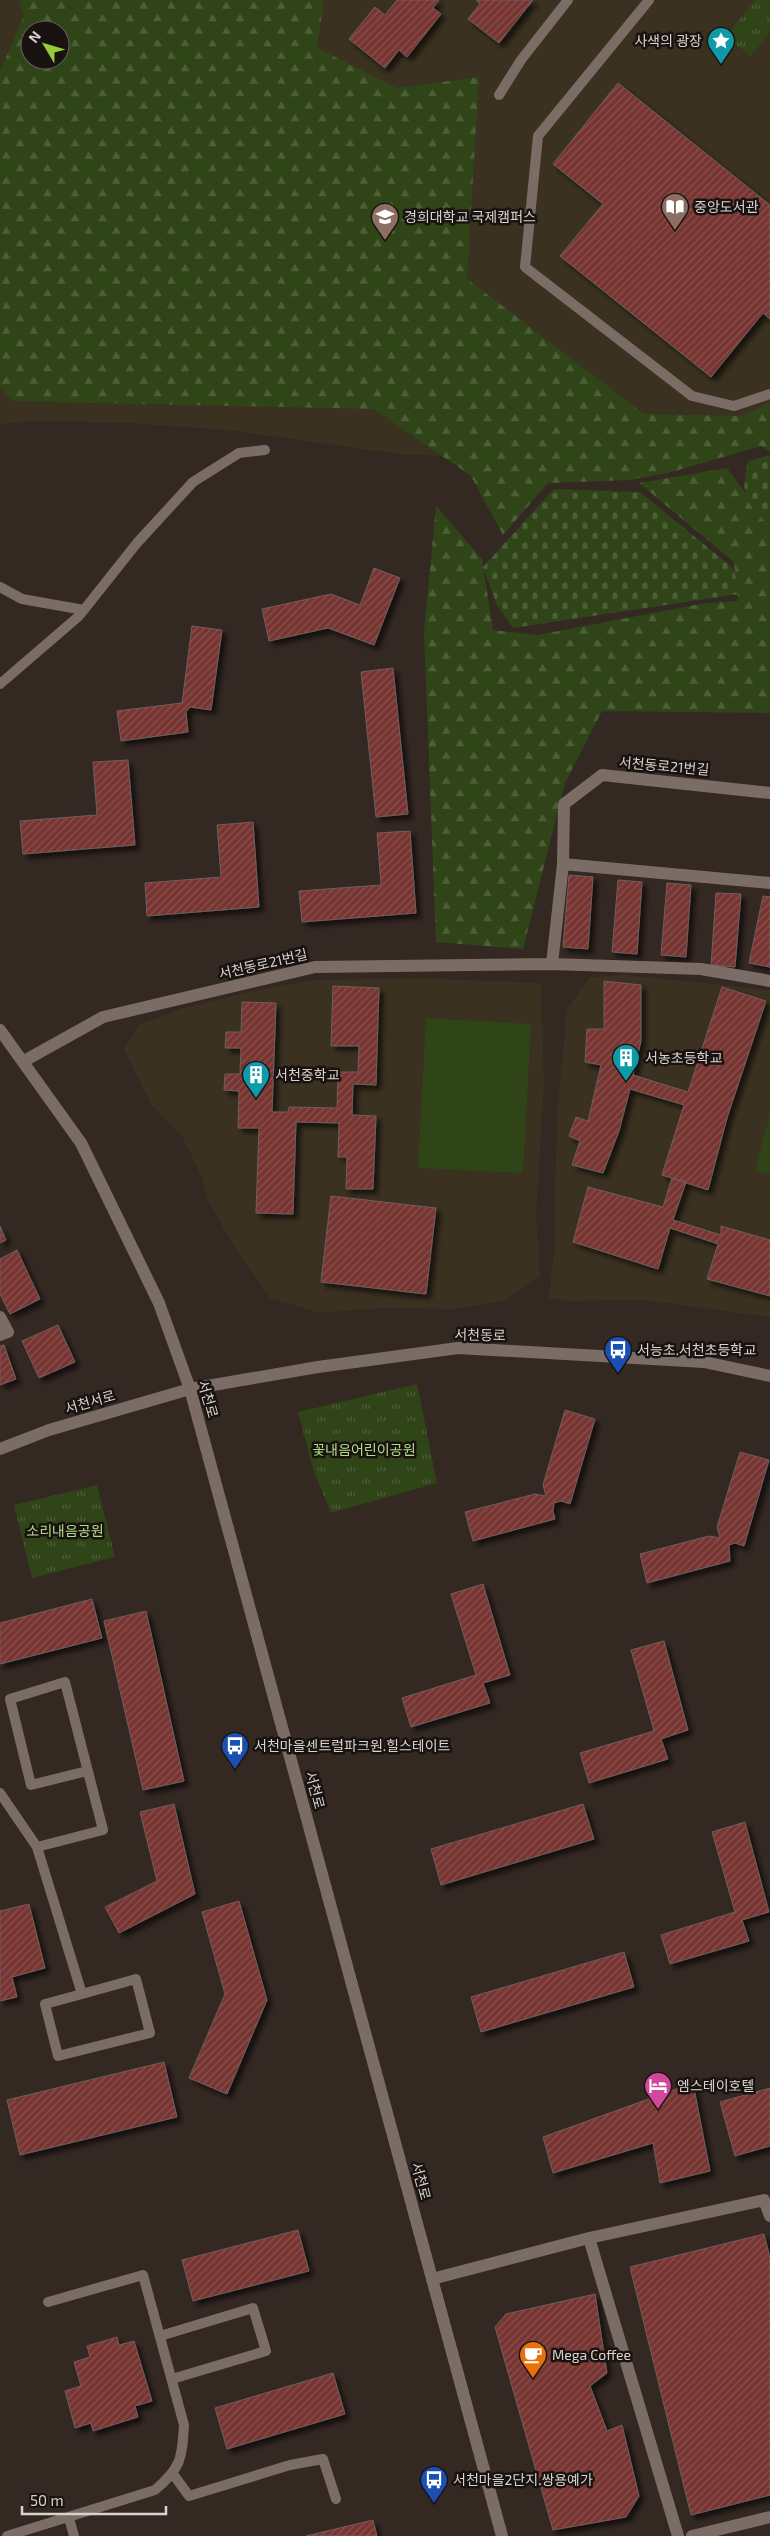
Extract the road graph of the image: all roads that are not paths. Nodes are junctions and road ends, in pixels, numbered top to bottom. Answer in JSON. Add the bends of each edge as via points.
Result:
{"nodes":[{"id":1,"x":568,"y":0,"type":"edge"},
{"id":2,"x":649,"y":0,"type":"edge"},
{"id":3,"x":498,"y":95,"type":"dead end"},
{"id":4,"x":770,"y":394,"type":"edge"},
{"id":5,"x":265,"y":450,"type":"dead end"},
{"id":6,"x":0,"y":587,"type":"edge"},
{"id":7,"x":84,"y":610,"type":"junction"},
{"id":8,"x":0,"y":684,"type":"edge"},
{"id":9,"x":770,"y":793,"type":"edge"},
{"id":10,"x":563,"y":864,"type":"junction"},
{"id":11,"x":770,"y":883,"type":"edge"},
{"id":12,"x":552,"y":964,"type":"junction"},
{"id":13,"x":770,"y":981,"type":"edge"},
{"id":14,"x":0,"y":1030,"type":"edge"},
{"id":15,"x":24,"y":1061,"type":"junction"},
{"id":16,"x":0,"y":1317,"type":"edge"},
{"id":17,"x":0,"y":1336,"type":"edge"},
{"id":18,"x":770,"y":1376,"type":"edge"},
{"id":19,"x":190,"y":1389,"type":"junction"},
{"id":20,"x":0,"y":1449,"type":"edge"},
{"id":21,"x":88,"y":1771,"type":"junction"},
{"id":22,"x":0,"y":1793,"type":"edge"},
{"id":23,"x":37,"y":1848,"type":"junction"},
{"id":24,"x":82,"y":1994,"type":"junction"},
{"id":25,"x":770,"y":2216,"type":"edge"},
{"id":26,"x":589,"y":2238,"type":"junction"},
{"id":27,"x":432,"y":2279,"type":"junction"},
{"id":28,"x":48,"y":2302,"type":"dead end"},
{"id":29,"x":160,"y":2336,"type":"junction"},
{"id":30,"x":172,"y":2379,"type":"junction"},
{"id":31,"x":173,"y":2474,"type":"junction"},
{"id":32,"x":336,"y":2498,"type":"dead end"},
{"id":33,"x":770,"y":2517,"type":"edge"},
{"id":34,"x":69,"y":2518,"type":"junction"},
{"id":35,"x":7,"y":2536,"type":"edge"},
{"id":36,"x":74,"y":2536,"type":"edge"},
{"id":37,"x":502,"y":2536,"type":"edge"},
{"id":38,"x":678,"y":2536,"type":"edge"},
{"id":39,"x":692,"y":2536,"type":"edge"}],
"edges":[{"from":1,"to":3,"type":"lane"},
{"from":2,"to":4,"type":"lane","via":[[538,136],[525,267],[692,396],[734,406]]},
{"from":5,"to":7,"type":"lane","via":[[240,453],[193,482],[137,543]]},
{"from":6,"to":7,"type":"lane","via":[[22,599]]},
{"from":7,"to":8,"type":"lane"},
{"from":9,"to":10,"type":"street","name":"서천동로21번길","via":[[602,775],[564,804]]},
{"from":10,"to":11,"type":"street"},
{"from":10,"to":12,"type":"street","name":"서천동로21번길"},
{"from":12,"to":13,"type":"street","name":"서천동로21번길","via":[[701,969]]},
{"from":12,"to":15,"type":"street","name":"서천동로21번길","via":[[315,967],[102,1017]]},
{"from":14,"to":15,"type":"street","name":"서천로"},
{"from":15,"to":19,"type":"street","name":"서천로","via":[[81,1143],[159,1303]]},
{"from":16,"to":17,"type":"street","via":[[8,1332]]},
{"from":18,"to":19,"type":"street","name":"서천동로","via":[[704,1362],[458,1348]]},
{"from":19,"to":20,"type":"street","name":"서천서로","via":[[49,1430]]},
{"from":19,"to":27,"type":"street","name":"서천로"},
{"from":21,"to":21,"type":"lane","via":[[65,1682],[10,1698],[31,1785]]},
{"from":21,"to":23,"type":"lane","via":[[103,1830]]},
{"from":22,"to":23,"type":"lane"},
{"from":23,"to":24,"type":"lane"},
{"from":24,"to":24,"type":"lane","via":[[44,2004],[58,2056],[150,2033],[136,1979]]},
{"from":25,"to":26,"type":"street","via":[[764,2200]]},
{"from":26,"to":27,"type":"street"},
{"from":26,"to":38,"type":"street"},
{"from":27,"to":37,"type":"street","name":"서천로"},
{"from":28,"to":29,"type":"lane","via":[[143,2276]]},
{"from":29,"to":30,"type":"lane"},
{"from":29,"to":30,"type":"lane","via":[[253,2308],[266,2351]]},
{"from":30,"to":31,"type":"lane","via":[[184,2425],[183,2450]]},
{"from":31,"to":32,"type":"lane","via":[[189,2496],[323,2459]]},
{"from":31,"to":34,"type":"lane","via":[[154,2490]]},
{"from":33,"to":39,"type":"street"},
{"from":34,"to":35,"type":"lane"},
{"from":34,"to":36,"type":"lane"}]}
